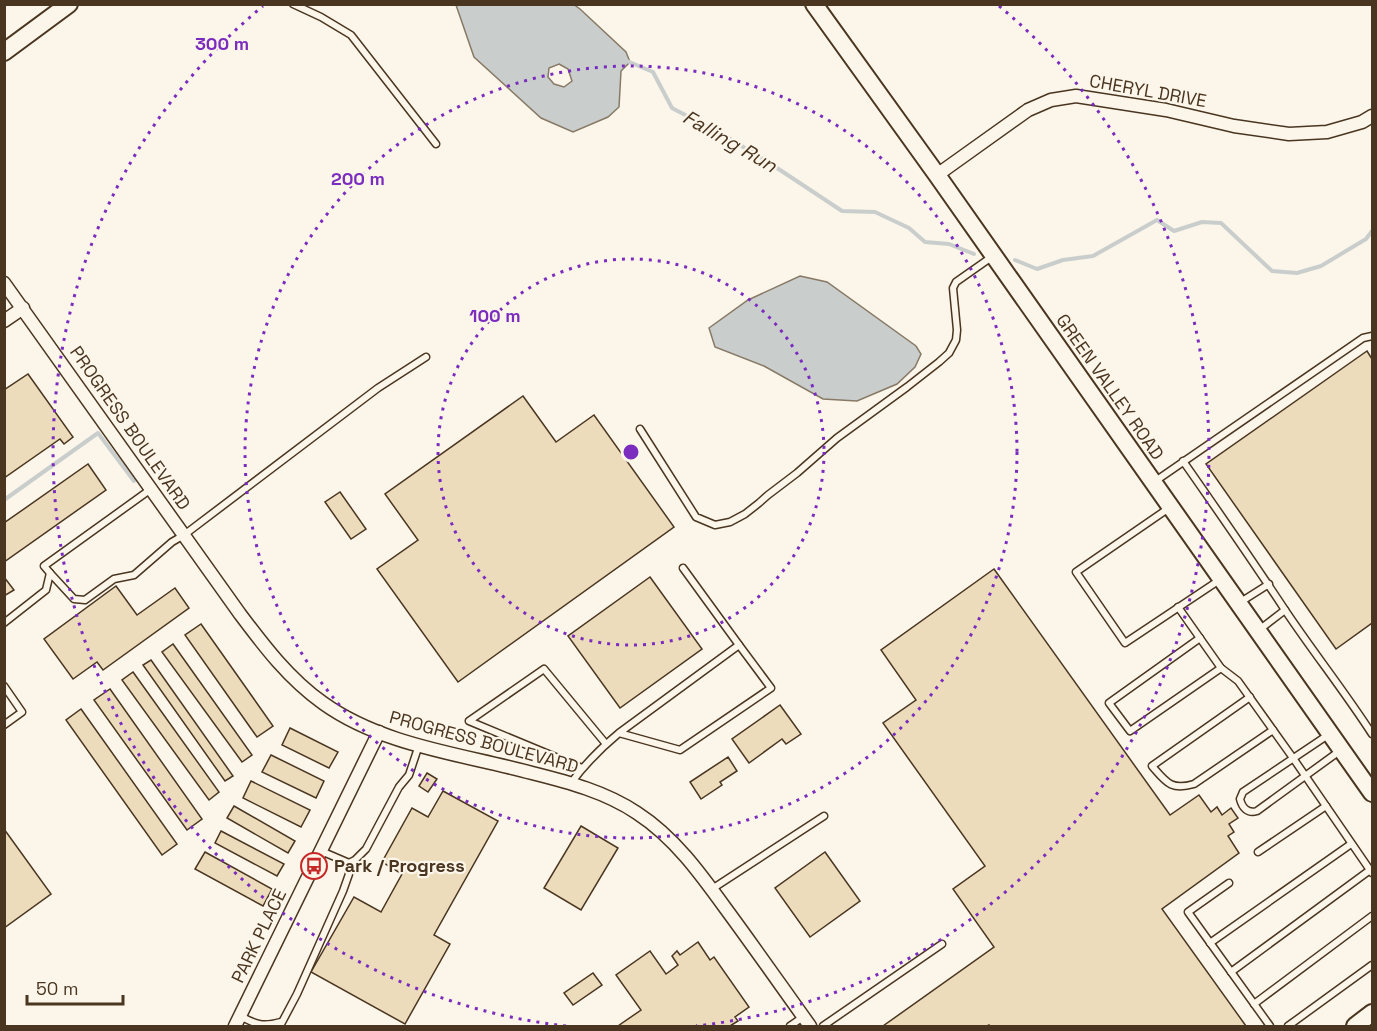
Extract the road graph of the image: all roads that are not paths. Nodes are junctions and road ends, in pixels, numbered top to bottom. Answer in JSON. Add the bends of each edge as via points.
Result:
{"nodes":[{"id":1,"x":69,"y":4,"type":"edge"},
{"id":2,"x":293,"y":4,"type":"edge"},
{"id":3,"x":814,"y":4,"type":"edge"},
{"id":4,"x":4,"y":52,"type":"edge"},
{"id":5,"x":1372,"y":116,"type":"edge"},
{"id":6,"x":436,"y":144,"type":"dead end"},
{"id":7,"x":937,"y":176,"type":"junction"},
{"id":8,"x":994,"y":256,"type":"junction"},
{"id":9,"x":4,"y":283,"type":"edge"},
{"id":10,"x":23,"y":308,"type":"junction"},
{"id":11,"x":4,"y":321,"type":"edge"},
{"id":12,"x":1372,"y":336,"type":"edge"},
{"id":13,"x":426,"y":357,"type":"dead end"},
{"id":14,"x":640,"y":429,"type":"dead end"},
{"id":15,"x":1183,"y":461,"type":"junction"},
{"id":16,"x":1153,"y":482,"type":"junction"},
{"id":17,"x":151,"y":488,"type":"junction"},
{"id":18,"x":1171,"y":507,"type":"junction"},
{"id":19,"x":184,"y":534,"type":"junction"},
{"id":20,"x":683,"y":568,"type":"dead end"},
{"id":21,"x":50,"y":573,"type":"junction"},
{"id":22,"x":1221,"y":578,"type":"junction"},
{"id":23,"x":1269,"y":584,"type":"junction"},
{"id":24,"x":1239,"y":603,"type":"junction"},
{"id":25,"x":1178,"y":607,"type":"junction"},
{"id":26,"x":1285,"y":610,"type":"junction"},
{"id":27,"x":4,"y":623,"type":"edge"},
{"id":28,"x":1259,"y":630,"type":"junction"},
{"id":29,"x":1200,"y":638,"type":"junction"},
{"id":30,"x":739,"y":645,"type":"junction"},
{"id":31,"x":1221,"y":668,"type":"junction"},
{"id":32,"x":4,"y":686,"type":"edge"},
{"id":33,"x":1250,"y":697,"type":"junction"},
{"id":34,"x":4,"y":725,"type":"edge"},
{"id":35,"x":1273,"y":730,"type":"junction"},
{"id":36,"x":379,"y":732,"type":"junction"},
{"id":37,"x":1331,"y":733,"type":"junction"},
{"id":38,"x":619,"y":734,"type":"junction"},
{"id":39,"x":1372,"y":734,"type":"edge"},
{"id":40,"x":606,"y":744,"type":"junction"},
{"id":41,"x":419,"y":745,"type":"junction"},
{"id":42,"x":1342,"y":750,"type":"junction"},
{"id":43,"x":1293,"y":758,"type":"junction"},
{"id":44,"x":582,"y":768,"type":"junction"},
{"id":45,"x":1305,"y":777,"type":"junction"},
{"id":46,"x":570,"y":784,"type":"junction"},
{"id":47,"x":1372,"y":792,"type":"edge"},
{"id":48,"x":1326,"y":806,"type":"junction"},
{"id":49,"x":824,"y":816,"type":"dead end"},
{"id":50,"x":1351,"y":844,"type":"junction"},
{"id":51,"x":321,"y":851,"type":"junction"},
{"id":52,"x":1258,"y":852,"type":"dead end"},
{"id":53,"x":349,"y":862,"type":"junction"},
{"id":54,"x":1371,"y":872,"type":"edge"},
{"id":55,"x":1229,"y":883,"type":"dead end"},
{"id":56,"x":712,"y":890,"type":"junction"},
{"id":57,"x":1372,"y":916,"type":"edge"},
{"id":58,"x":942,"y":944,"type":"dead end"},
{"id":59,"x":1210,"y":944,"type":"junction"},
{"id":60,"x":1372,"y":964,"type":"edge"},
{"id":61,"x":1231,"y":972,"type":"junction"},
{"id":62,"x":1254,"y":1004,"type":"junction"},
{"id":63,"x":238,"y":1021,"type":"edge"},
{"id":64,"x":807,"y":1022,"type":"edge"},
{"id":65,"x":280,"y":1024,"type":"edge"},
{"id":66,"x":790,"y":1026,"type":"edge"},
{"id":67,"x":823,"y":1026,"type":"edge"},
{"id":68,"x":1270,"y":1026,"type":"edge"},
{"id":69,"x":1288,"y":1026,"type":"edge"}],
"edges":[{"from":1,"to":4,"type":"street"},
{"from":2,"to":6,"type":"lane","via":[[351,34]]},
{"from":3,"to":7,"type":"street","name":"GREEN VALLEY ROAD"},
{"from":5,"to":7,"type":"street","name":"CHERYL DRIVE","via":[[1327,132],[1289,134],[1076,96],[1051,100],[1028,110]]},
{"from":7,"to":8,"type":"street","name":"GREEN VALLEY ROAD"},
{"from":8,"to":14,"type":"lane","via":[[953,288],[957,330],[949,352],[730,522],[715,525],[696,517]]},
{"from":8,"to":16,"type":"street","name":"GREEN VALLEY ROAD"},
{"from":9,"to":10,"type":"street","name":"PROGRESS BOULEVARD"},
{"from":10,"to":11,"type":"street"},
{"from":10,"to":17,"type":"street","name":"PROGRESS BOULEVARD"},
{"from":12,"to":15,"type":"lane","via":[[1363,338]]},
{"from":13,"to":19,"type":"lane","via":[[378,388]]},
{"from":15,"to":16,"type":"lane"},
{"from":15,"to":23,"type":"lane"},
{"from":16,"to":18,"type":"street","name":"GREEN VALLEY ROAD"},
{"from":17,"to":19,"type":"street","name":"PROGRESS BOULEVARD"},
{"from":17,"to":21,"type":"lane","via":[[44,566]]},
{"from":18,"to":22,"type":"street","name":"GREEN VALLEY ROAD"},
{"from":18,"to":25,"type":"lane","via":[[1076,572],[1125,643]]},
{"from":19,"to":21,"type":"lane","via":[[134,575],[114,579],[85,600],[74,599]]},
{"from":19,"to":36,"type":"street","name":"PROGRESS BOULEVARD","via":[[291,676],[323,703]]},
{"from":20,"to":30,"type":"lane"},
{"from":21,"to":27,"type":"lane","via":[[46,590]]},
{"from":22,"to":24,"type":"street","name":"GREEN VALLEY ROAD"},
{"from":22,"to":25,"type":"lane"},
{"from":23,"to":24,"type":"lane"},
{"from":23,"to":26,"type":"lane"},
{"from":24,"to":28,"type":"street","name":"GREEN VALLEY ROAD"},
{"from":25,"to":29,"type":"lane"},
{"from":26,"to":28,"type":"lane"},
{"from":26,"to":39,"type":"lane"},
{"from":28,"to":37,"type":"street","name":"GREEN VALLEY ROAD"},
{"from":29,"to":31,"type":"lane"},
{"from":29,"to":31,"type":"lane","via":[[1109,703],[1130,731]]},
{"from":30,"to":38,"type":"lane"},
{"from":30,"to":38,"type":"lane","via":[[771,688],[680,750]]},
{"from":31,"to":33,"type":"lane"},
{"from":32,"to":34,"type":"lane","via":[[22,712]]},
{"from":33,"to":35,"type":"lane"},
{"from":33,"to":35,"type":"lane","via":[[1152,765],[1165,782],[1194,784]]},
{"from":35,"to":43,"type":"lane"},
{"from":36,"to":41,"type":"street","name":"PROGRESS BOULEVARD"},
{"from":36,"to":51,"type":"street","name":"PARK PLACE"},
{"from":37,"to":42,"type":"street","name":"GREEN VALLEY ROAD"},
{"from":37,"to":43,"type":"lane"},
{"from":38,"to":40,"type":"lane"},
{"from":40,"to":44,"type":"lane"},
{"from":40,"to":44,"type":"lane","via":[[544,669],[469,721]]},
{"from":41,"to":46,"type":"street","name":"PROGRESS BOULEVARD"},
{"from":41,"to":53,"type":"lane","via":[[409,775],[366,849]]},
{"from":42,"to":45,"type":"lane"},
{"from":42,"to":47,"type":"street","name":"GREEN VALLEY ROAD"},
{"from":43,"to":45,"type":"lane"},
{"from":43,"to":45,"type":"lane","via":[[1243,792],[1242,806],[1257,811]]},
{"from":44,"to":46,"type":"lane"},
{"from":45,"to":48,"type":"lane"},
{"from":46,"to":56,"type":"street","name":"PROGRESS BOULEVARD","via":[[600,793],[638,813],[670,840]]},
{"from":48,"to":50,"type":"lane"},
{"from":48,"to":52,"type":"lane"},
{"from":49,"to":56,"type":"lane"},
{"from":50,"to":54,"type":"lane"},
{"from":50,"to":59,"type":"lane"},
{"from":51,"to":53,"type":"lane"},
{"from":51,"to":63,"type":"street","name":"PARK PLACE"},
{"from":53,"to":65,"type":"lane","via":[[343,891]]},
{"from":54,"to":61,"type":"lane"},
{"from":55,"to":59,"type":"lane","via":[[1188,912]]},
{"from":56,"to":64,"type":"street","name":"PROGRESS BOULEVARD"},
{"from":57,"to":62,"type":"lane"},
{"from":58,"to":67,"type":"lane"},
{"from":59,"to":61,"type":"lane"},
{"from":60,"to":69,"type":"lane"},
{"from":61,"to":62,"type":"lane"},
{"from":62,"to":68,"type":"lane"},
{"from":63,"to":65,"type":"lane"},
{"from":64,"to":66,"type":"lane"}]}
